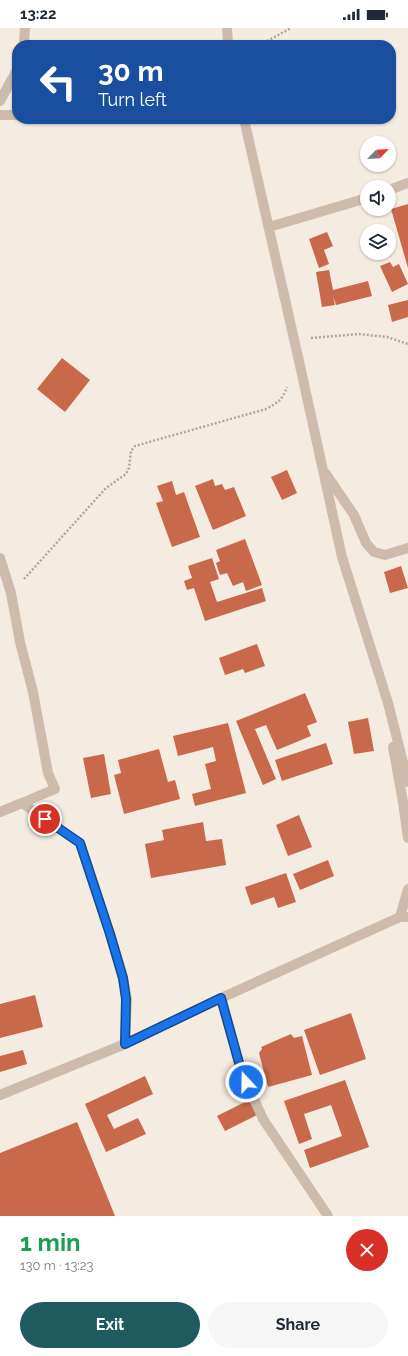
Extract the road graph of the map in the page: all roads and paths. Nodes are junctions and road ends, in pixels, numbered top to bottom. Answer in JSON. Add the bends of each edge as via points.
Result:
{"nodes":[{"id":1,"x":24,"y":28,"type":"edge"},
{"id":2,"x":227,"y":28,"type":"edge"},
{"id":3,"x":291,"y":28,"type":"edge"},
{"id":4,"x":24,"y":40,"type":"edge"},
{"id":5,"x":228,"y":40,"type":"edge"},
{"id":6,"x":269,"y":40,"type":"edge"},
{"id":7,"x":12,"y":79,"type":"edge"},
{"id":8,"x":0,"y":101,"type":"edge"},
{"id":9,"x":0,"y":115,"type":"edge"},
{"id":10,"x":12,"y":115,"type":"edge"},
{"id":11,"x":245,"y":124,"type":"edge"},
{"id":12,"x":408,"y":183,"type":"edge"},
{"id":13,"x":396,"y":187,"type":"edge"},
{"id":14,"x":360,"y":200,"type":"edge"},
{"id":15,"x":269,"y":227,"type":"junction"},
{"id":16,"x":294,"y":339,"type":"junction"},
{"id":17,"x":408,"y":344,"type":"edge"},
{"id":18,"x":299,"y":361,"type":"junction"},
{"id":19,"x":322,"y":469,"type":"junction"},
{"id":20,"x":408,"y":548,"type":"edge"},
{"id":21,"x":0,"y":558,"type":"edge"},
{"id":22,"x":11,"y":593,"type":"junction"},
{"id":23,"x":378,"y":671,"type":"junction"},
{"id":24,"x":408,"y":782,"type":"edge"},
{"id":25,"x":22,"y":803,"type":"junction"},
{"id":26,"x":0,"y":812,"type":"edge"},
{"id":27,"x":408,"y":838,"type":"edge"},
{"id":28,"x":408,"y":889,"type":"edge"},
{"id":29,"x":404,"y":917,"type":"edge"},
{"id":30,"x":221,"y":998,"type":"junction"},
{"id":31,"x":125,"y":1044,"type":"junction"},
{"id":32,"x":0,"y":1095,"type":"edge"},
{"id":33,"x":328,"y":1216,"type":"edge"}],
"edges":[{"from":1,"to":4,"type":"street"},
{"from":2,"to":5,"type":"street"},
{"from":3,"to":6,"type":"path"},
{"from":7,"to":8,"type":"street"},
{"from":9,"to":10,"type":"street"},
{"from":11,"to":15,"type":"street"},
{"from":12,"to":13,"type":"street"},
{"from":14,"to":15,"type":"street"},
{"from":15,"to":16,"type":"street"},
{"from":16,"to":17,"type":"path","via":[[359,334],[387,337]]},
{"from":16,"to":18,"type":"street"},
{"from":18,"to":19,"type":"street"},
{"from":18,"to":22,"type":"path","via":[[282,398],[276,404],[133,448],[126,474],[106,488]]},
{"from":19,"to":20,"type":"street","via":[[354,515],[366,543],[374,552],[385,555]]},
{"from":19,"to":23,"type":"street","via":[[342,557]]},
{"from":21,"to":22,"type":"street"},
{"from":22,"to":25,"type":"street","via":[[48,773],[55,789]]},
{"from":23,"to":24,"type":"street"},
{"from":23,"to":27,"type":"street"},
{"from":25,"to":26,"type":"street"},
{"from":25,"to":31,"type":"street","via":[[80,843],[123,978],[126,999]]},
{"from":28,"to":29,"type":"street"},
{"from":29,"to":30,"type":"street"},
{"from":30,"to":31,"type":"street"},
{"from":30,"to":33,"type":"street","via":[[241,1070],[263,1119]]},
{"from":31,"to":32,"type":"street"}]}
